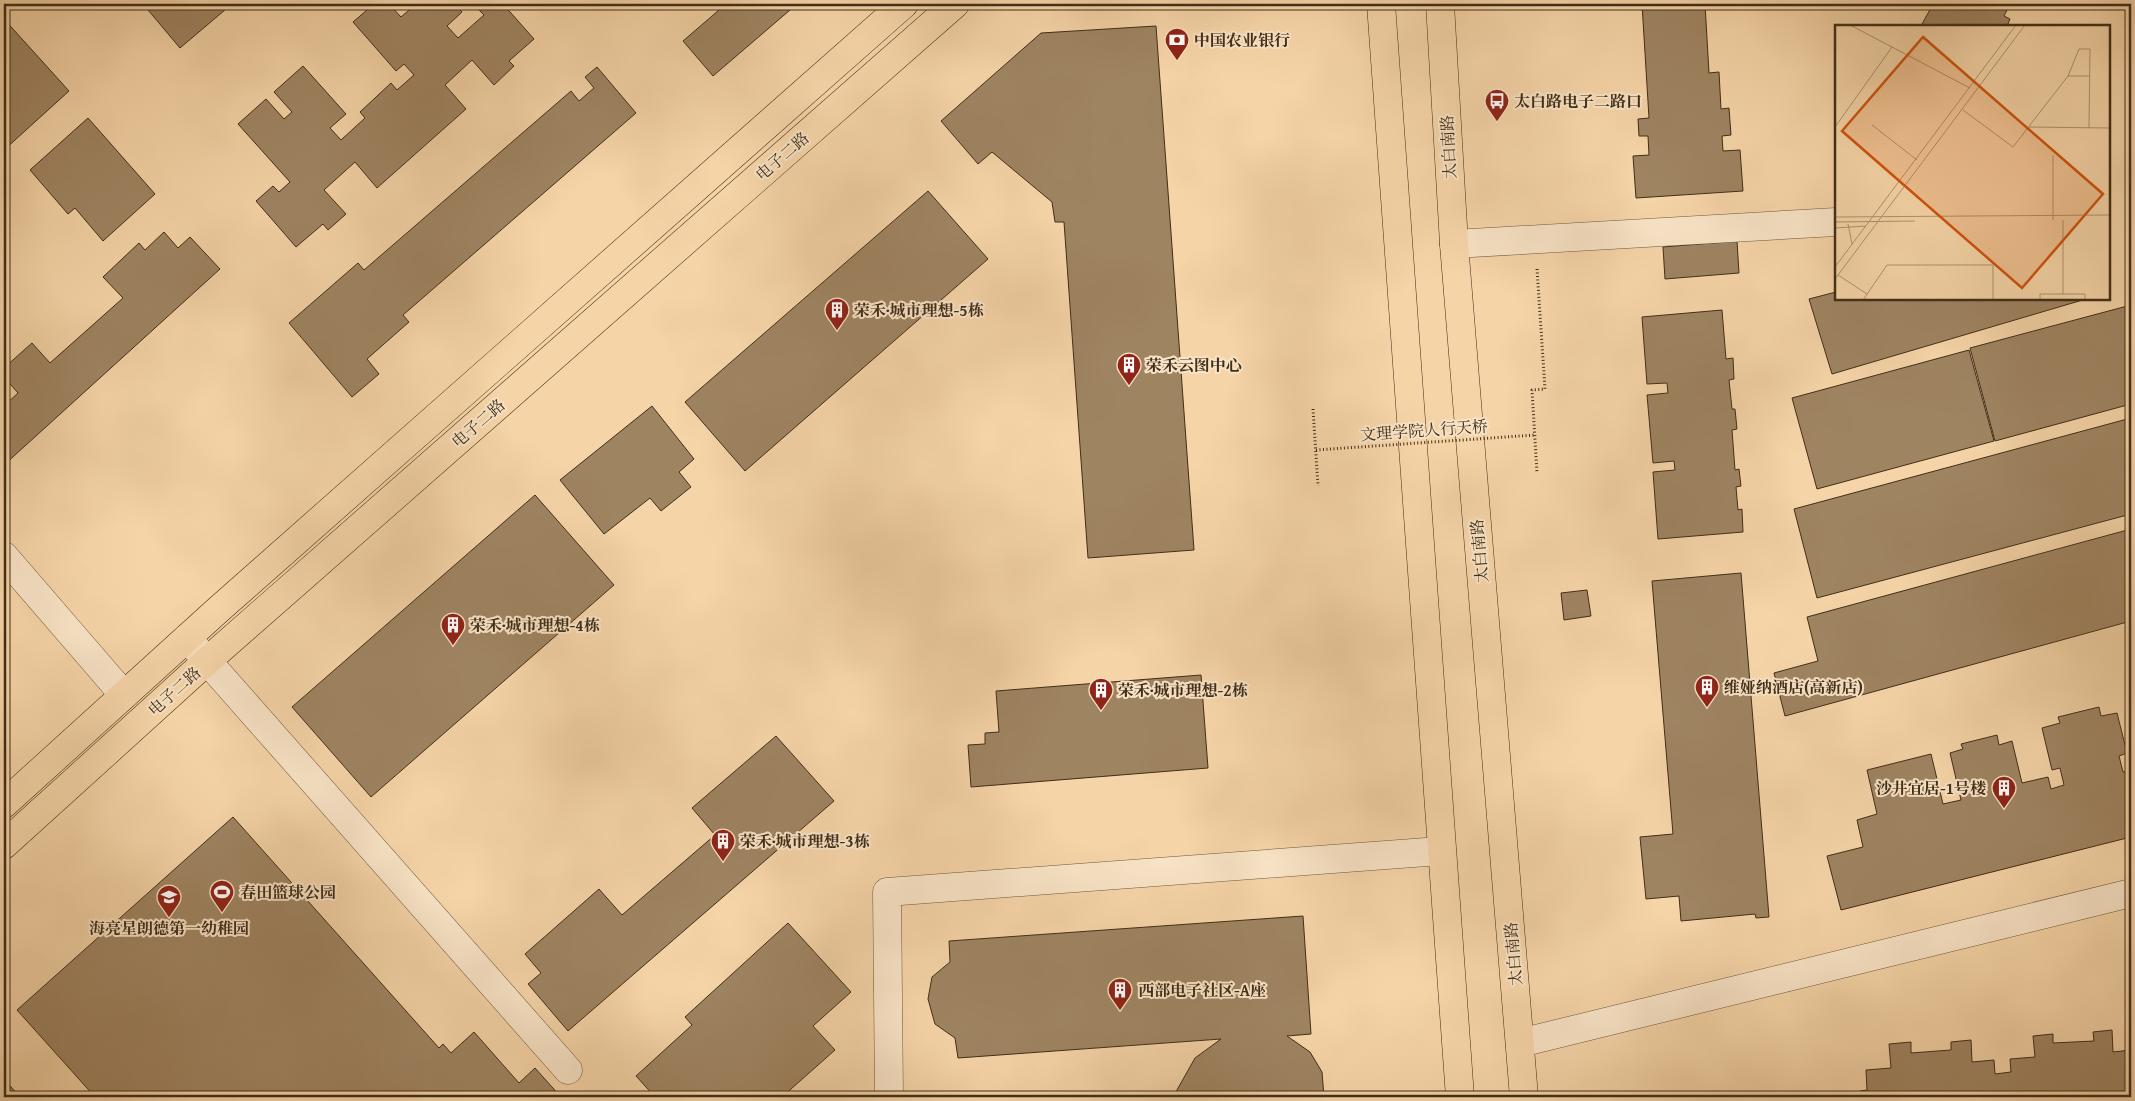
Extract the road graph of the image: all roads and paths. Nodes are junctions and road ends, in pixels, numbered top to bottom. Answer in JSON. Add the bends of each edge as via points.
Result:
{"nodes":[{"id":1,"x":904,"y":4,"type":"edge"},
{"id":2,"x":955,"y":4,"type":"edge"},
{"id":3,"x":1381,"y":4,"type":"edge"},
{"id":4,"x":1440,"y":4,"type":"edge"},
{"id":5,"x":1835,"y":222,"type":"edge"},
{"id":6,"x":1535,"y":239,"type":"junction"},
{"id":7,"x":1454,"y":244,"type":"junction"},
{"id":8,"x":1313,"y":409,"type":"dead end"},
{"id":9,"x":1535,"y":435,"type":"junction"},
{"id":10,"x":1316,"y":450,"type":"junction"},
{"id":11,"x":1537,"y":473,"type":"dead end"},
{"id":12,"x":1318,"y":486,"type":"dead end"},
{"id":13,"x":4,"y":556,"type":"edge"},
{"id":14,"x":187,"y":638,"type":"junction"},
{"id":15,"x":206,"y":661,"type":"junction"},
{"id":16,"x":124,"y":695,"type":"junction"},
{"id":17,"x":4,"y":804,"type":"edge"},
{"id":18,"x":4,"y":845,"type":"edge"},
{"id":19,"x":1440,"y":851,"type":"junction"},
{"id":20,"x":2131,"y":893,"type":"edge"},
{"id":21,"x":1520,"y":1043,"type":"junction"},
{"id":22,"x":568,"y":1070,"type":"dead end"},
{"id":23,"x":889,"y":1097,"type":"edge"},
{"id":24,"x":1460,"y":1097,"type":"edge"},
{"id":25,"x":1524,"y":1097,"type":"edge"}],
"edges":[{"from":1,"to":14,"type":"main road","name":"电子二路"},
{"from":2,"to":15,"type":"main road","name":"电子二路"},
{"from":3,"to":19,"type":"main road"},
{"from":4,"to":7,"type":"main road","name":"太白南路"},
{"from":5,"to":6,"type":"street"},
{"from":6,"to":7,"type":"street"},
{"from":6,"to":9,"type":"path","via":[[1545,389],[1532,390]]},
{"from":7,"to":21,"type":"main road","name":"太白南路"},
{"from":8,"to":10,"type":"path"},
{"from":9,"to":10,"type":"path","name":"文理学院人行天桥","bridge":true},
{"from":9,"to":11,"type":"path"},
{"from":10,"to":12,"type":"path"},
{"from":13,"to":16,"type":"street"},
{"from":14,"to":15,"type":"street"},
{"from":14,"to":16,"type":"main road","name":"电子二路"},
{"from":15,"to":18,"type":"main road","name":"电子二路"},
{"from":15,"to":22,"type":"street"},
{"from":16,"to":17,"type":"main road","name":"电子二路"},
{"from":19,"to":23,"type":"street","via":[[887,892]]},
{"from":19,"to":24,"type":"main road"},
{"from":20,"to":21,"type":"street"},
{"from":21,"to":25,"type":"main road","name":"太白南路"}]}
